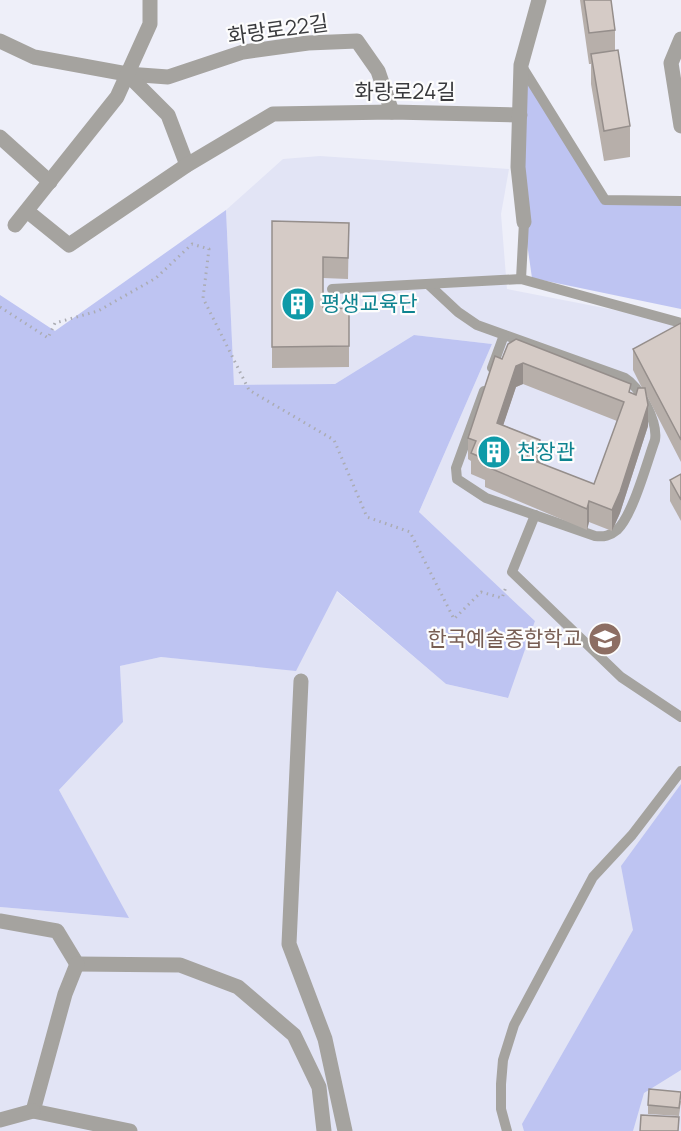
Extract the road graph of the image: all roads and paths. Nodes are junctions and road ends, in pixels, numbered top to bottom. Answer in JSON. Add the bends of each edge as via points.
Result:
{"nodes":[{"id":1,"x":150,"y":0,"type":"edge"},
{"id":2,"x":538,"y":0,"type":"edge"},
{"id":3,"x":681,"y":39,"type":"edge"},
{"id":4,"x":0,"y":41,"type":"edge"},
{"id":5,"x":521,"y":65,"type":"junction"},
{"id":6,"x":127,"y":74,"type":"junction"},
{"id":7,"x":392,"y":112,"type":"junction"},
{"id":8,"x":520,"y":115,"type":"junction"},
{"id":9,"x":681,"y":126,"type":"edge"},
{"id":10,"x":0,"y":136,"type":"edge"},
{"id":11,"x":187,"y":165,"type":"junction"},
{"id":12,"x":50,"y":182,"type":"junction"},
{"id":13,"x":681,"y":201,"type":"edge"},
{"id":14,"x":27,"y":211,"type":"junction"},
{"id":15,"x":524,"y":222,"type":"joint"},
{"id":16,"x":15,"y":225,"type":"dead end"},
{"id":17,"x":521,"y":279,"type":"junction"},
{"id":18,"x":428,"y":284,"type":"junction"},
{"id":19,"x":332,"y":289,"type":"dead end"},
{"id":20,"x":0,"y":307,"type":"edge"},
{"id":21,"x":681,"y":323,"type":"edge"},
{"id":22,"x":504,"y":335,"type":"junction"},
{"id":23,"x":535,"y":515,"type":"junction"},
{"id":24,"x":512,"y":572,"type":"junction"},
{"id":25,"x":301,"y":681,"type":"dead end"},
{"id":26,"x":681,"y":717,"type":"edge"},
{"id":27,"x":681,"y":771,"type":"edge"},
{"id":28,"x":0,"y":921,"type":"edge"},
{"id":29,"x":78,"y":964,"type":"junction"},
{"id":30,"x":33,"y":1111,"type":"junction"},
{"id":31,"x":0,"y":1120,"type":"edge"},
{"id":32,"x":130,"y":1131,"type":"edge"},
{"id":33,"x":324,"y":1131,"type":"edge"},
{"id":34,"x":345,"y":1131,"type":"edge"},
{"id":35,"x":507,"y":1131,"type":"edge"}],
"edges":[{"from":1,"to":6,"type":"street","via":[[150,24]]},
{"from":2,"to":5,"type":"street"},
{"from":3,"to":9,"type":"street","via":[[671,63]]},
{"from":4,"to":6,"type":"street","via":[[34,57]]},
{"from":5,"to":8,"type":"street"},
{"from":5,"to":13,"type":"lane","via":[[605,200]]},
{"from":6,"to":7,"type":"street","name":"화랑로22길","via":[[168,77],[243,52],[357,41],[378,71]]},
{"from":6,"to":11,"type":"street","via":[[168,114]]},
{"from":6,"to":12,"type":"street","via":[[117,98]]},
{"from":7,"to":8,"type":"street","name":"화랑로24길"},
{"from":7,"to":11,"type":"street","name":"화랑로24길","via":[[273,114]]},
{"from":8,"to":15,"type":"street","via":[[518,167]]},
{"from":10,"to":12,"type":"street"},
{"from":11,"to":14,"type":"street","name":"화랑로24길","via":[[69,245]]},
{"from":12,"to":14,"type":"street"},
{"from":14,"to":16,"type":"street"},
{"from":15,"to":17,"type":"lane"},
{"from":17,"to":18,"type":"lane"},
{"from":17,"to":21,"type":"lane"},
{"from":18,"to":19,"type":"lane"},
{"from":18,"to":22,"type":"lane","via":[[467,319]]},
{"from":20,"to":24,"type":"path","via":[[48,338],[55,323],[98,311],[156,278],[192,244],[209,249],[203,298],[249,390],[334,440],[367,517],[410,532],[454,619],[481,592],[502,598]]},
{"from":22,"to":23,"type":"lane","via":[[455,473],[460,483],[486,498]]},
{"from":22,"to":23,"type":"lane","via":[[632,382],[657,431],[627,516],[610,535],[596,536]]},
{"from":23,"to":24,"type":"lane"},
{"from":24,"to":26,"type":"lane","via":[[621,677]]},
{"from":25,"to":34,"type":"street","via":[[289,944],[325,1039]]},
{"from":27,"to":35,"type":"lane","via":[[632,835],[593,877],[514,1024],[503,1060],[501,1084],[501,1109]]},
{"from":28,"to":29,"type":"street","via":[[57,931]]},
{"from":29,"to":30,"type":"street","via":[[65,994]]},
{"from":29,"to":33,"type":"street","via":[[180,965],[238,987],[294,1035],[319,1087]]},
{"from":30,"to":31,"type":"street"},
{"from":30,"to":32,"type":"street"}]}
